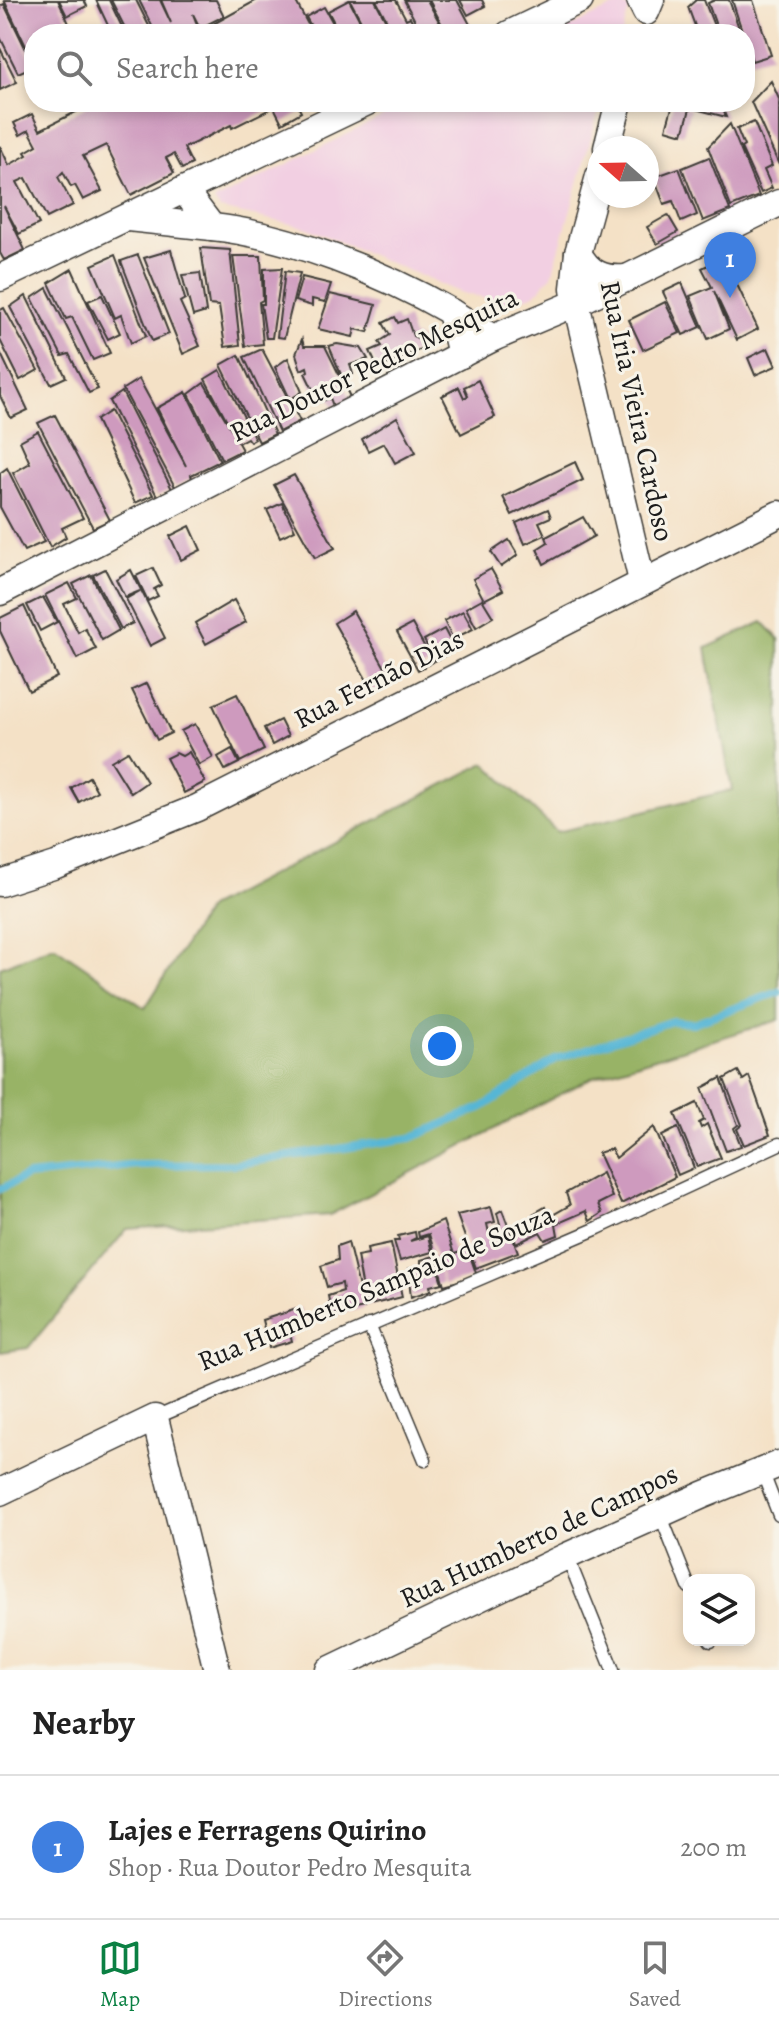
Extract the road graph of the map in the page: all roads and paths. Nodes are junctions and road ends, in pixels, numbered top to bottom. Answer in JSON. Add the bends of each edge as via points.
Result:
{"nodes":[{"id":1,"x":580,"y":0,"type":"edge"},
{"id":2,"x":530,"y":24,"type":"edge"},
{"id":3,"x":346,"y":112,"type":"edge"},
{"id":4,"x":616,"y":112,"type":"edge"},
{"id":5,"x":610,"y":136,"type":"edge"},
{"id":6,"x":184,"y":190,"type":"junction"},
{"id":7,"x":779,"y":203,"type":"edge"},
{"id":8,"x":590,"y":208,"type":"edge"},
{"id":9,"x":128,"y":218,"type":"junction"},
{"id":10,"x":212,"y":227,"type":"junction"},
{"id":11,"x":578,"y":253,"type":"junction"},
{"id":12,"x":0,"y":278,"type":"edge"},
{"id":13,"x":627,"y":278,"type":"junction"},
{"id":14,"x":576,"y":303,"type":"junction"},
{"id":15,"x":451,"y":312,"type":"junction"},
{"id":16,"x":493,"y":338,"type":"junction"},
{"id":17,"x":461,"y":355,"type":"junction"},
{"id":18,"x":779,"y":514,"type":"edge"},
{"id":19,"x":642,"y":581,"type":"junction"},
{"id":20,"x":0,"y":592,"type":"edge"},
{"id":21,"x":0,"y":883,"type":"edge"},
{"id":22,"x":779,"y":1144,"type":"edge"},
{"id":23,"x":369,"y":1325,"type":"junction"},
{"id":24,"x":155,"y":1418,"type":"junction"},
{"id":25,"x":425,"y":1460,"type":"dead end"},
{"id":26,"x":770,"y":1468,"type":"edge"},
{"id":27,"x":0,"y":1492,"type":"edge"},
{"id":28,"x":660,"y":1514,"type":"junction"},
{"id":29,"x":779,"y":1515,"type":"edge"},
{"id":30,"x":567,"y":1556,"type":"junction"},
{"id":31,"x":684,"y":1574,"type":"edge"},
{"id":32,"x":369,"y":1662,"type":"edge"},
{"id":33,"x":217,"y":1670,"type":"edge"},
{"id":34,"x":329,"y":1670,"type":"edge"},
{"id":35,"x":613,"y":1670,"type":"edge"}],
"edges":[{"from":1,"to":2,"type":"street"},
{"from":3,"to":6,"type":"street"},
{"from":4,"to":5,"type":"street"},
{"from":6,"to":9,"type":"street"},
{"from":6,"to":10,"type":"street"},
{"from":7,"to":13,"type":"street","name":"Rua Doutor Pedro Mesquita"},
{"from":8,"to":11,"type":"street","name":"Rua Iria Vieira Cardoso"},
{"from":9,"to":10,"type":"street"},
{"from":9,"to":12,"type":"street"},
{"from":10,"to":15,"type":"street","via":[[307,248],[419,293]]},
{"from":11,"to":13,"type":"street","name":"Rua Iria Vieira Cardoso","via":[[601,277]]},
{"from":11,"to":14,"type":"street","name":"Rua Iria Vieira Cardoso"},
{"from":13,"to":14,"type":"street","name":"Rua Doutor Pedro Mesquita"},
{"from":14,"to":16,"type":"street","name":"Rua Doutor Pedro Mesquita"},
{"from":14,"to":19,"type":"street","name":"Rua Iria Vieira Cardoso"},
{"from":15,"to":16,"type":"street"},
{"from":15,"to":17,"type":"street"},
{"from":16,"to":17,"type":"street","name":"Rua Doutor Pedro Mesquita"},
{"from":17,"to":20,"type":"street","name":"Rua Doutor Pedro Mesquita"},
{"from":18,"to":19,"type":"street","name":"Rua Fernão Dias"},
{"from":19,"to":21,"type":"street","name":"Rua Fernão Dias","via":[[197,808]]},
{"from":22,"to":23,"type":"lane","name":"Rua Humberto Sampaio de Souza"},
{"from":23,"to":24,"type":"lane","name":"Rua Humberto Sampaio de Souza"},
{"from":23,"to":25,"type":"lane"},
{"from":24,"to":27,"type":"street","name":"Rua Humberto Sampaio de Souza"},
{"from":24,"to":33,"type":"street"},
{"from":26,"to":28,"type":"street","name":"Rua Humberto de Campos"},
{"from":26,"to":29,"type":"lane"},
{"from":28,"to":30,"type":"street","name":"Rua Humberto de Campos"},
{"from":28,"to":31,"type":"lane"},
{"from":30,"to":32,"type":"street","name":"Rua Humberto de Campos"},
{"from":30,"to":35,"type":"lane"},
{"from":32,"to":34,"type":"street","name":"Rua Humberto de Campos"}]}
